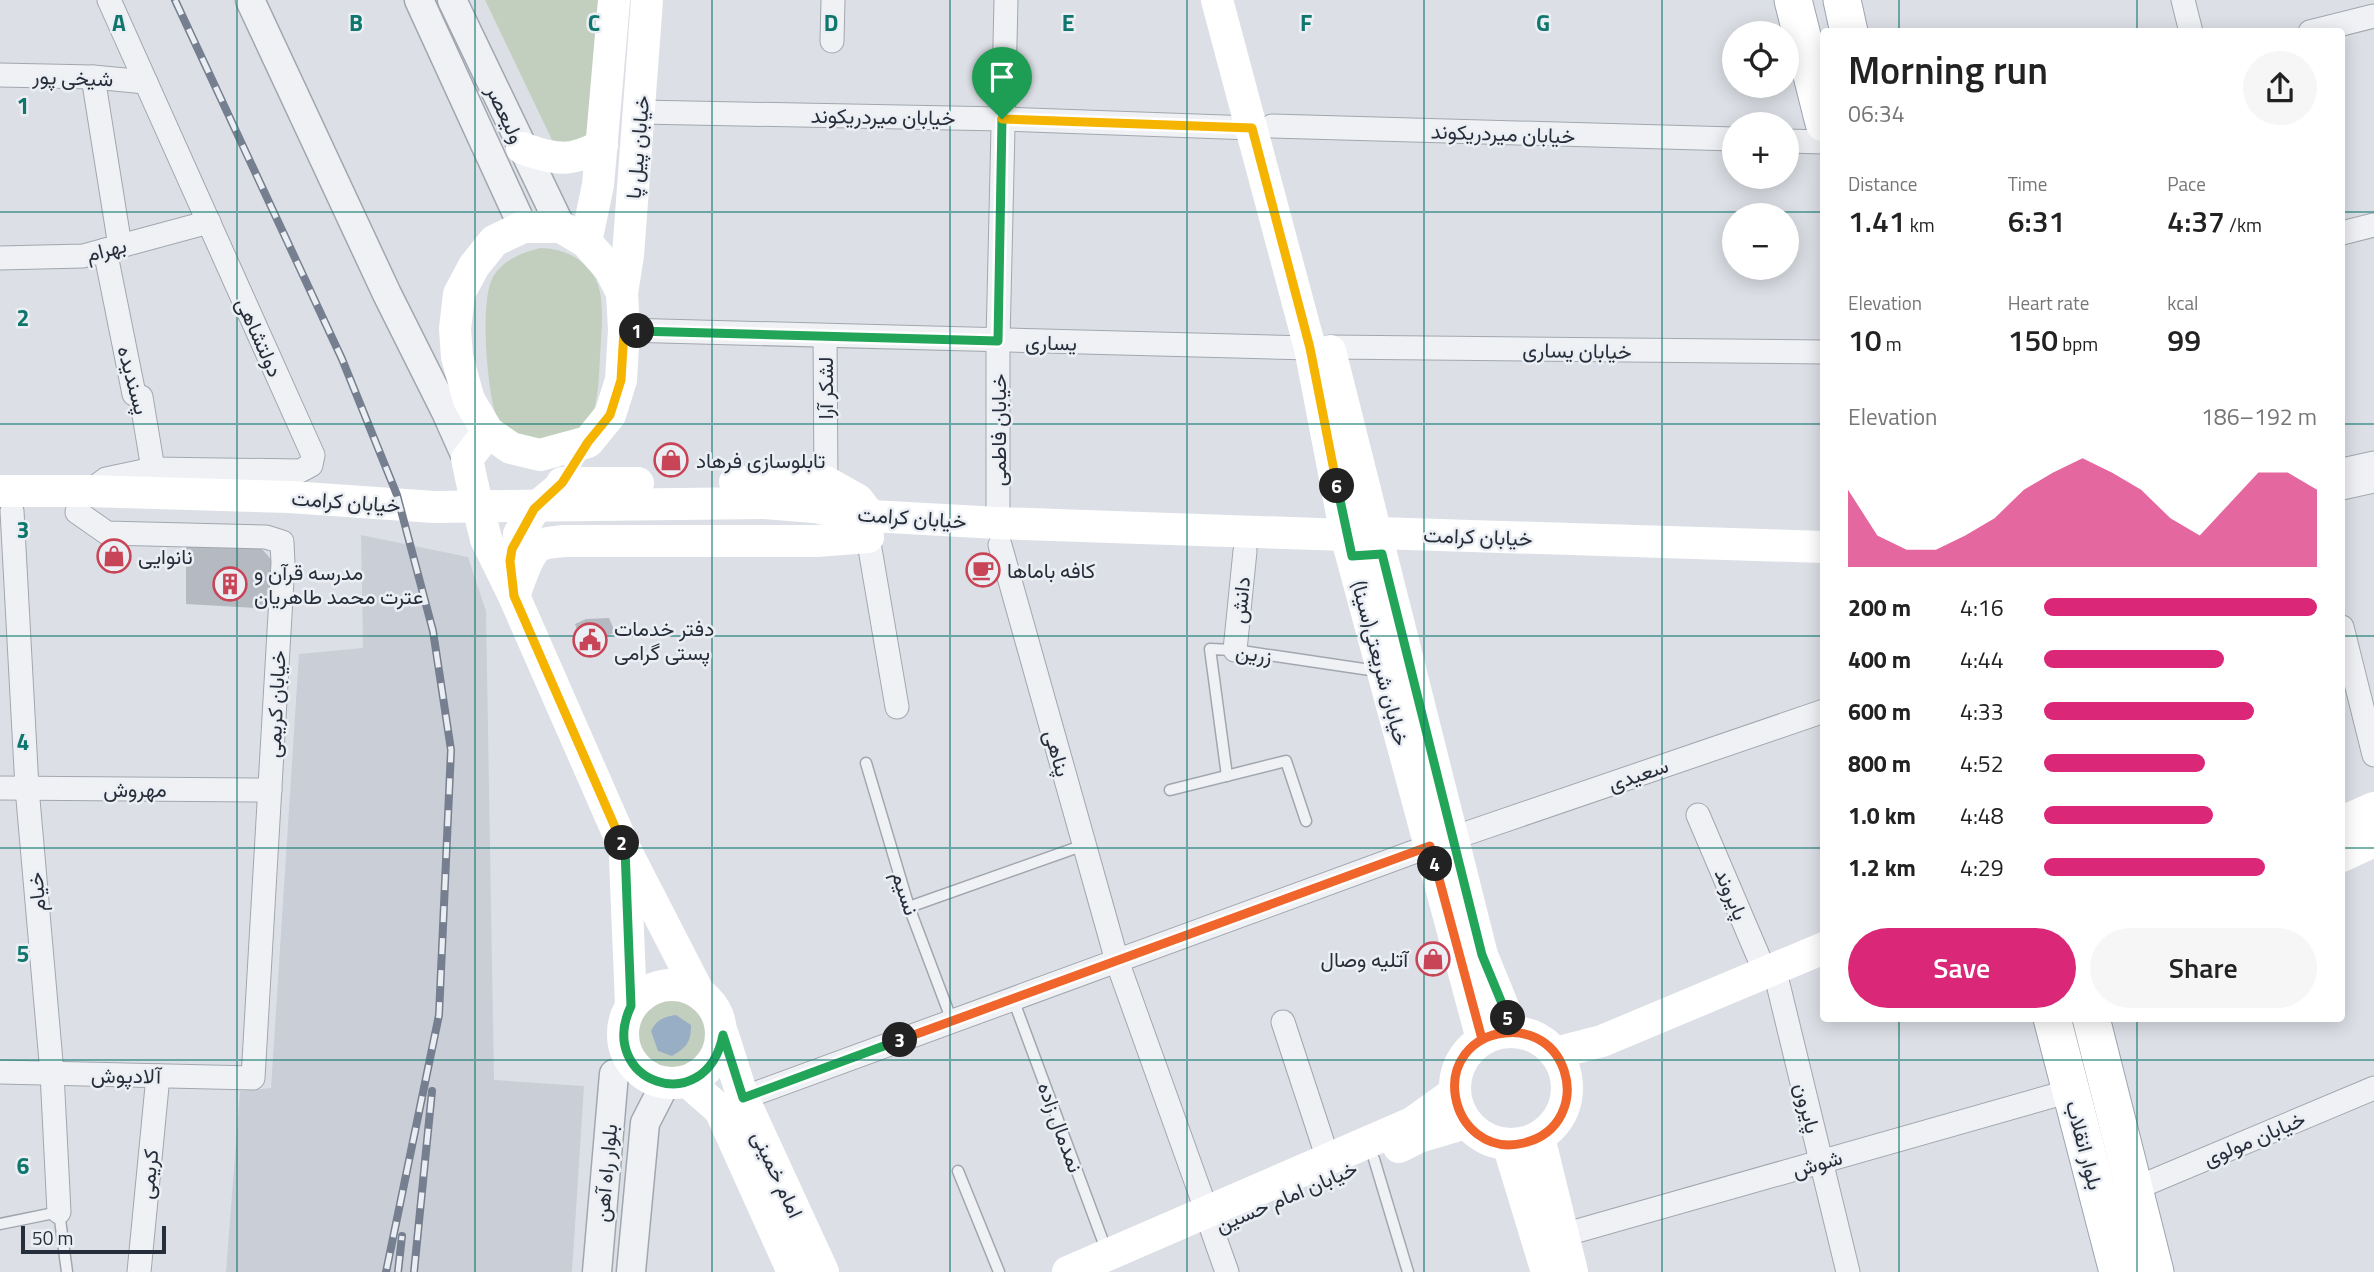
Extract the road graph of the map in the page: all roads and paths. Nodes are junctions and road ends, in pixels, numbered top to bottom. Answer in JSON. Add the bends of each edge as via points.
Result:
{"nodes":[{"id":1,"x":109,"y":0,"type":"edge"},
{"id":2,"x":250,"y":0,"type":"edge"},
{"id":3,"x":419,"y":0,"type":"edge"},
{"id":4,"x":452,"y":0,"type":"edge"},
{"id":5,"x":614,"y":0,"type":"edge"},
{"id":6,"x":647,"y":0,"type":"edge"},
{"id":7,"x":833,"y":0,"type":"edge"},
{"id":8,"x":1006,"y":0,"type":"edge"},
{"id":9,"x":1217,"y":0,"type":"edge"},
{"id":10,"x":1238,"y":0,"type":"edge"},
{"id":11,"x":1793,"y":0,"type":"edge"},
{"id":12,"x":1842,"y":0,"type":"edge"},
{"id":13,"x":2183,"y":0,"type":"edge"},
{"id":14,"x":2374,"y":16,"type":"edge"},
{"id":15,"x":1848,"y":28,"type":"edge"},
{"id":16,"x":2190,"y":28,"type":"edge"},
{"id":17,"x":2326,"y":28,"type":"edge"},
{"id":18,"x":832,"y":41,"type":"dead end"},
{"id":19,"x":0,"y":75,"type":"edge"},
{"id":20,"x":93,"y":77,"type":"junction"},
{"id":21,"x":146,"y":82,"type":"junction"},
{"id":22,"x":1820,"y":107,"type":"edge"},
{"id":23,"x":640,"y":112,"type":"junction"},
{"id":24,"x":1002,"y":119,"type":"junction"},
{"id":25,"x":1262,"y":127,"type":"junction"},
{"id":26,"x":1722,"y":139,"type":"edge"},
{"id":27,"x":1799,"y":141,"type":"edge"},
{"id":28,"x":1820,"y":142,"type":"edge"},
{"id":29,"x":602,"y":145,"type":"junction"},
{"id":30,"x":522,"y":148,"type":"junction"},
{"id":31,"x":209,"y":222,"type":"junction"},
{"id":32,"x":2374,"y":225,"type":"edge"},
{"id":33,"x":523,"y":228,"type":"junction"},
{"id":34,"x":2345,"y":232,"type":"edge"},
{"id":35,"x":573,"y":235,"type":"junction"},
{"id":36,"x":113,"y":248,"type":"junction"},
{"id":37,"x":0,"y":258,"type":"edge"},
{"id":38,"x":622,"y":293,"type":"junction"},
{"id":39,"x":624,"y":330,"type":"junction"},
{"id":40,"x":825,"y":336,"type":"junction"},
{"id":41,"x":998,"y":341,"type":"junction"},
{"id":42,"x":1320,"y":348,"type":"junction"},
{"id":43,"x":1820,"y":352,"type":"edge"},
{"id":44,"x":488,"y":432,"type":"junction"},
{"id":45,"x":588,"y":442,"type":"junction"},
{"id":46,"x":2374,"y":463,"type":"edge"},
{"id":47,"x":2345,"y":469,"type":"edge"},
{"id":48,"x":153,"y":470,"type":"junction"},
{"id":49,"x":470,"y":473,"type":"junction"},
{"id":50,"x":2374,"y":481,"type":"edge"},
{"id":51,"x":826,"y":482,"type":"junction"},
{"id":52,"x":559,"y":486,"type":"junction"},
{"id":53,"x":2345,"y":487,"type":"edge"},
{"id":54,"x":83,"y":502,"type":"junction"},
{"id":55,"x":4,"y":504,"type":"edge"},
{"id":56,"x":869,"y":527,"type":"junction"},
{"id":57,"x":999,"y":534,"type":"junction"},
{"id":58,"x":1364,"y":545,"type":"junction"},
{"id":59,"x":1820,"y":547,"type":"edge"},
{"id":60,"x":1245,"y":551,"type":"junction"},
{"id":61,"x":1820,"y":566,"type":"edge"},
{"id":62,"x":514,"y":596,"type":"junction"},
{"id":63,"x":2345,"y":639,"type":"edge"},
{"id":64,"x":1235,"y":650,"type":"junction"},
{"id":65,"x":1383,"y":672,"type":"junction"},
{"id":66,"x":897,"y":707,"type":"dead end"},
{"id":67,"x":1820,"y":712,"type":"edge"},
{"id":68,"x":2374,"y":755,"type":"edge"},
{"id":69,"x":866,"y":764,"type":"dead end"},
{"id":70,"x":1227,"y":776,"type":"junction"},
{"id":71,"x":0,"y":788,"type":"edge"},
{"id":72,"x":27,"y":788,"type":"junction"},
{"id":73,"x":270,"y":790,"type":"junction"},
{"id":74,"x":1170,"y":790,"type":"dead end"},
{"id":75,"x":2374,"y":808,"type":"edge"},
{"id":76,"x":1698,"y":815,"type":"dead end"},
{"id":77,"x":1306,"y":821,"type":"dead end"},
{"id":78,"x":2345,"y":821,"type":"edge"},
{"id":79,"x":2374,"y":841,"type":"edge"},
{"id":80,"x":1442,"y":842,"type":"junction"},
{"id":81,"x":1084,"y":845,"type":"junction"},
{"id":82,"x":625,"y":849,"type":"junction"},
{"id":83,"x":2345,"y":855,"type":"edge"},
{"id":84,"x":909,"y":907,"type":"junction"},
{"id":85,"x":1820,"y":950,"type":"edge"},
{"id":86,"x":1117,"y":961,"type":"junction"},
{"id":87,"x":1820,"y":966,"type":"edge"},
{"id":88,"x":1771,"y":978,"type":"junction"},
{"id":89,"x":698,"y":991,"type":"junction"},
{"id":90,"x":1013,"y":999,"type":"junction"},
{"id":91,"x":631,"y":1006,"type":"junction"},
{"id":92,"x":952,"y":1021,"type":"junction"},
{"id":93,"x":1283,"y":1022,"type":"dead end"},
{"id":94,"x":2053,"y":1022,"type":"edge"},
{"id":95,"x":2092,"y":1022,"type":"edge"},
{"id":96,"x":1513,"y":1031,"type":"junction"},
{"id":97,"x":723,"y":1035,"type":"junction"},
{"id":98,"x":1482,"y":1039,"type":"junction"},
{"id":99,"x":1555,"y":1053,"type":"junction"},
{"id":100,"x":0,"y":1072,"type":"edge"},
{"id":101,"x":52,"y":1073,"type":"junction"},
{"id":102,"x":614,"y":1074,"type":"dead end"},
{"id":103,"x":158,"y":1076,"type":"junction"},
{"id":104,"x":253,"y":1078,"type":"joint"},
{"id":105,"x":1567,"y":1082,"type":"junction"},
{"id":106,"x":677,"y":1083,"type":"junction"},
{"id":107,"x":2374,"y":1088,"type":"edge"},
{"id":108,"x":2070,"y":1091,"type":"junction"},
{"id":109,"x":1454,"y":1093,"type":"junction"},
{"id":110,"x":743,"y":1098,"type":"junction"},
{"id":111,"x":1466,"y":1123,"type":"junction"},
{"id":112,"x":1539,"y":1137,"type":"junction"},
{"id":113,"x":1508,"y":1144,"type":"junction"},
{"id":114,"x":1328,"y":1159,"type":"junction"},
{"id":115,"x":1374,"y":1159,"type":"junction"},
{"id":116,"x":1821,"y":1161,"type":"junction"},
{"id":117,"x":958,"y":1171,"type":"dead end"},
{"id":118,"x":2134,"y":1189,"type":"junction"},
{"id":119,"x":59,"y":1212,"type":"junction"},
{"id":120,"x":1209,"y":1219,"type":"junction"},
{"id":121,"x":0,"y":1224,"type":"edge"},
{"id":122,"x":1563,"y":1236,"type":"junction"},
{"id":123,"x":1108,"y":1263,"type":"edge"},
{"id":124,"x":67,"y":1272,"type":"edge"},
{"id":125,"x":139,"y":1272,"type":"edge"},
{"id":126,"x":597,"y":1272,"type":"edge"},
{"id":127,"x":631,"y":1272,"type":"edge"},
{"id":128,"x":793,"y":1272,"type":"edge"},
{"id":129,"x":822,"y":1272,"type":"edge"},
{"id":130,"x":999,"y":1272,"type":"edge"},
{"id":131,"x":1068,"y":1272,"type":"edge"},
{"id":132,"x":1227,"y":1272,"type":"edge"},
{"id":133,"x":1408,"y":1272,"type":"edge"},
{"id":134,"x":1547,"y":1272,"type":"edge"},
{"id":135,"x":1572,"y":1272,"type":"edge"},
{"id":136,"x":1848,"y":1272,"type":"edge"},
{"id":137,"x":2118,"y":1272,"type":"edge"},
{"id":138,"x":2155,"y":1272,"type":"edge"}],
"edges":[{"from":1,"to":21,"type":"street","name":"دولتشاهی"},
{"from":2,"to":49,"type":"street","via":[[446,412]]},
{"from":3,"to":33,"type":"street","name":"ولیعصر"},
{"from":4,"to":30,"type":"street","name":"ولیعصر"},
{"from":5,"to":29,"type":"main road","name":"خیابان پیل پا"},
{"from":6,"to":23,"type":"main road","name":"خیابان پیل پا"},
{"from":7,"to":18,"type":"street"},
{"from":8,"to":24,"type":"street","name":"خیابان فاطمی"},
{"from":9,"to":25,"type":"main road","name":"خیابان شریعتی(سینا)"},
{"from":10,"to":25,"type":"main road","name":"خیابان شریعتی(سینا)"},
{"from":11,"to":22,"type":"main road"},
{"from":12,"to":15,"type":"main road"},
{"from":13,"to":16,"type":"street"},
{"from":14,"to":17,"type":"street"},
{"from":19,"to":20,"type":"street","name":"شیخی پور"},
{"from":20,"to":21,"type":"street","name":"شیخی پور"},
{"from":20,"to":36,"type":"street","name":"پسندیده"},
{"from":21,"to":31,"type":"street","name":"دولتشاهی"},
{"from":23,"to":24,"type":"street","name":"خیابان میردریکوند"},
{"from":23,"to":38,"type":"main road","name":"خیابان پیل پا"},
{"from":24,"to":25,"type":"street","name":"خیابان میردریکوند"},
{"from":24,"to":41,"type":"street","name":"خیابان فاطمی"},
{"from":25,"to":26,"type":"street","name":"خیابان میردریکوند"},
{"from":25,"to":42,"type":"main road","name":"خیابان شریعتی(سینا)"},
{"from":27,"to":28,"type":"street"},
{"from":29,"to":30,"type":"main road","via":[[570,159]]},
{"from":29,"to":35,"type":"main road","name":"خیابان پیل پا","via":[[598,185]]},
{"from":30,"to":35,"type":"street","name":"ولیعصر"},
{"from":31,"to":36,"type":"street","name":"بهرام"},
{"from":31,"to":48,"type":"street","name":"دولتشاهی","via":[[313,455],[311,465],[300,471]]},
{"from":32,"to":34,"type":"street"},
{"from":33,"to":35,"type":"main road"},
{"from":33,"to":44,"type":"main road","via":[[494,241],[459,294],[457,357],[469,400]]},
{"from":35,"to":38,"type":"main road","via":[[610,269]]},
{"from":36,"to":37,"type":"street","name":"بهرام","via":[[83,256]]},
{"from":36,"to":48,"type":"street","name":"پسندیده","via":[[134,394],[141,397]]},
{"from":38,"to":39,"type":"main road"},
{"from":39,"to":40,"type":"street","name":"یساری"},
{"from":39,"to":45,"type":"main road","via":[[621,380],[610,415]]},
{"from":40,"to":41,"type":"street","name":"یساری"},
{"from":40,"to":51,"type":"street","name":"لشکر آرا"},
{"from":41,"to":42,"type":"street","name":"یساری"},
{"from":41,"to":57,"type":"street","name":"خیابان فاطمی"},
{"from":42,"to":43,"type":"street","name":"خیابان یساری"},
{"from":42,"to":58,"type":"main road","name":"خیابان شریعتی(سینا)"},
{"from":44,"to":45,"type":"main road","via":[[511,448],[540,455]]},
{"from":44,"to":49,"type":"main road"},
{"from":45,"to":52,"type":"main road"},
{"from":46,"to":47,"type":"street"},
{"from":48,"to":54,"type":"street","name":"دولتشاهی","via":[[106,478]]},
{"from":49,"to":62,"type":"main road","bridge":true,"via":[[486,539]]},
{"from":50,"to":53,"type":"street"},
{"from":51,"to":52,"type":"main road"},
{"from":51,"to":56,"type":"main road","via":[[858,500]]},
{"from":52,"to":62,"type":"main road","bridge":true,"via":[[534,509],[512,549]]},
{"from":54,"to":55,"type":"main road","name":"خیابان کرامت"},
{"from":54,"to":56,"type":"main road","name":"خیابان کرامت","via":[[290,497],[434,507],[765,503],[814,507]]},
{"from":54,"to":73,"type":"street","name":"خیابان کریمی","via":[[107,533],[266,537],[282,542]]},
{"from":55,"to":72,"type":"street","name":"خیام"},
{"from":56,"to":57,"type":"main road","name":"خیابان کرامت"},
{"from":56,"to":62,"type":"main road","via":[[816,541],[544,543],[531,556]]},
{"from":56,"to":66,"type":"street"},
{"from":57,"to":58,"type":"main road","name":"خیابان کرامت"},
{"from":57,"to":60,"type":"main road","name":"خیابان کرامت"},
{"from":57,"to":81,"type":"street","name":"پناهی"},
{"from":58,"to":59,"type":"main road","name":"خیابان کرامت"},
{"from":58,"to":60,"type":"main road","name":"خیابان کرامت"},
{"from":58,"to":61,"type":"main road","name":"خیابان کرامت"},
{"from":58,"to":65,"type":"main road","name":"خیابان شریعتی(سینا)"},
{"from":58,"to":80,"type":"main road","name":"خیابان شریعتی(سینا)"},
{"from":60,"to":64,"type":"street","name":"دانش"},
{"from":62,"to":82,"type":"main road"},
{"from":63,"to":68,"type":"street"},
{"from":64,"to":65,"type":"lane","name":"زرین"},
{"from":64,"to":70,"type":"lane","name":"زرین","via":[[1210,649]]},
{"from":65,"to":80,"type":"main road","name":"خیابان شریعتی(سینا)"},
{"from":67,"to":80,"type":"street","name":"سعیدی"},
{"from":69,"to":84,"type":"lane","name":"نسیم"},
{"from":70,"to":74,"type":"lane"},
{"from":70,"to":77,"type":"lane","via":[[1286,761]]},
{"from":71,"to":72,"type":"street","name":"مهروش"},
{"from":72,"to":73,"type":"street","name":"مهروش"},
{"from":72,"to":101,"type":"street","name":"خیام"},
{"from":73,"to":104,"type":"street","name":"خیابان کریمی"},
{"from":75,"to":78,"type":"main road"},
{"from":76,"to":88,"type":"street","name":"پایروند"},
{"from":79,"to":83,"type":"main road"},
{"from":80,"to":86,"type":"street","name":"سعیدی"},
{"from":80,"to":96,"type":"main road","name":"خیابان شریعتی(سینا)"},
{"from":80,"to":98,"type":"main road","name":"خیابان شریعتی(سینا)"},
{"from":81,"to":84,"type":"lane"},
{"from":81,"to":86,"type":"street","name":"پناهی"},
{"from":82,"to":89,"type":"main road"},
{"from":82,"to":91,"type":"main road"},
{"from":84,"to":92,"type":"lane","name":"نسیم"},
{"from":85,"to":88,"type":"main road"},
{"from":86,"to":90,"type":"street","name":"سعیدی"},
{"from":86,"to":120,"type":"street","name":"پناهی"},
{"from":87,"to":88,"type":"main road"},
{"from":88,"to":99,"type":"main road","via":[[1602,1041]]},
{"from":88,"to":105,"type":"main road","via":[[1609,1056]]},
{"from":88,"to":116,"type":"street","name":"پایرون"},
{"from":89,"to":91,"type":"main road","via":[[662,985]]},
{"from":89,"to":97,"type":"main road","via":[[720,1018]]},
{"from":90,"to":92,"type":"street","name":"سعیدی"},
{"from":90,"to":123,"type":"lane","name":"نمدمال زاده"},
{"from":91,"to":106,"type":"main road","via":[[623,1022],[631,1063],[646,1077]]},
{"from":92,"to":110,"type":"street","name":"سعیدی"},
{"from":93,"to":114,"type":"street"},
{"from":94,"to":108,"type":"main road","name":"بلوار انقلاب"},
{"from":95,"to":118,"type":"main road","name":"بلوار انقلاب"},
{"from":96,"to":98,"type":"main road"},
{"from":96,"to":99,"type":"main road","via":[[1529,1034]]},
{"from":97,"to":106,"type":"main road","via":[[707,1070]]},
{"from":97,"to":110,"type":"main road","name":"امام خمینی"},
{"from":98,"to":109,"type":"main road","via":[[1460,1062]]},
{"from":99,"to":105,"type":"main road"},
{"from":100,"to":101,"type":"street","name":"آلادپوش"},
{"from":101,"to":103,"type":"street","name":"آلادپوش"},
{"from":101,"to":119,"type":"street","name":"خیام"},
{"from":102,"to":126,"type":"street","name":"بلوار راه آهن"},
{"from":103,"to":104,"type":"street","name":"آلادپوش"},
{"from":103,"to":125,"type":"street","name":"کریمی"},
{"from":105,"to":112,"type":"main road","via":[[1562,1114]]},
{"from":106,"to":127,"type":"street","name":"بلوار راه آهن","via":[[645,1123]]},
{"from":106,"to":128,"type":"main road","name":"امام خمینی","via":[[720,1110]]},
{"from":107,"to":118,"type":"street","name":"خیابان مولوی"},
{"from":108,"to":116,"type":"street","name":"شوش"},
{"from":108,"to":137,"type":"main road","name":"بلوار انقلاب"},
{"from":109,"to":111,"type":"main road"},
{"from":109,"to":114,"type":"main road","name":"خیابان امام حسین","via":[[1412,1123]]},
{"from":110,"to":129,"type":"main road","name":"امام خمینی"},
{"from":111,"to":113,"type":"main road","via":[[1485,1138]]},
{"from":111,"to":115,"type":"main road","name":"خیابان امام حسین","via":[[1419,1137]]},
{"from":112,"to":113,"type":"main road"},
{"from":112,"to":122,"type":"main road"},
{"from":113,"to":134,"type":"main road"},
{"from":114,"to":120,"type":"main road","name":"خیابان امام حسین"},
{"from":115,"to":120,"type":"main road","name":"خیابان امام حسین"},
{"from":115,"to":133,"type":"lane"},
{"from":116,"to":122,"type":"street","name":"شوش"},
{"from":116,"to":136,"type":"street","name":"پایرون"},
{"from":117,"to":130,"type":"lane"},
{"from":118,"to":138,"type":"main road","name":"بلوار انقلاب"},
{"from":119,"to":121,"type":"lane"},
{"from":119,"to":124,"type":"lane","name":"خیام"},
{"from":120,"to":123,"type":"main road","name":"خیابان امام حسین"},
{"from":120,"to":132,"type":"street"},
{"from":122,"to":135,"type":"main road"},
{"from":123,"to":131,"type":"main road","name":"خیابان امام حسین"}]}
